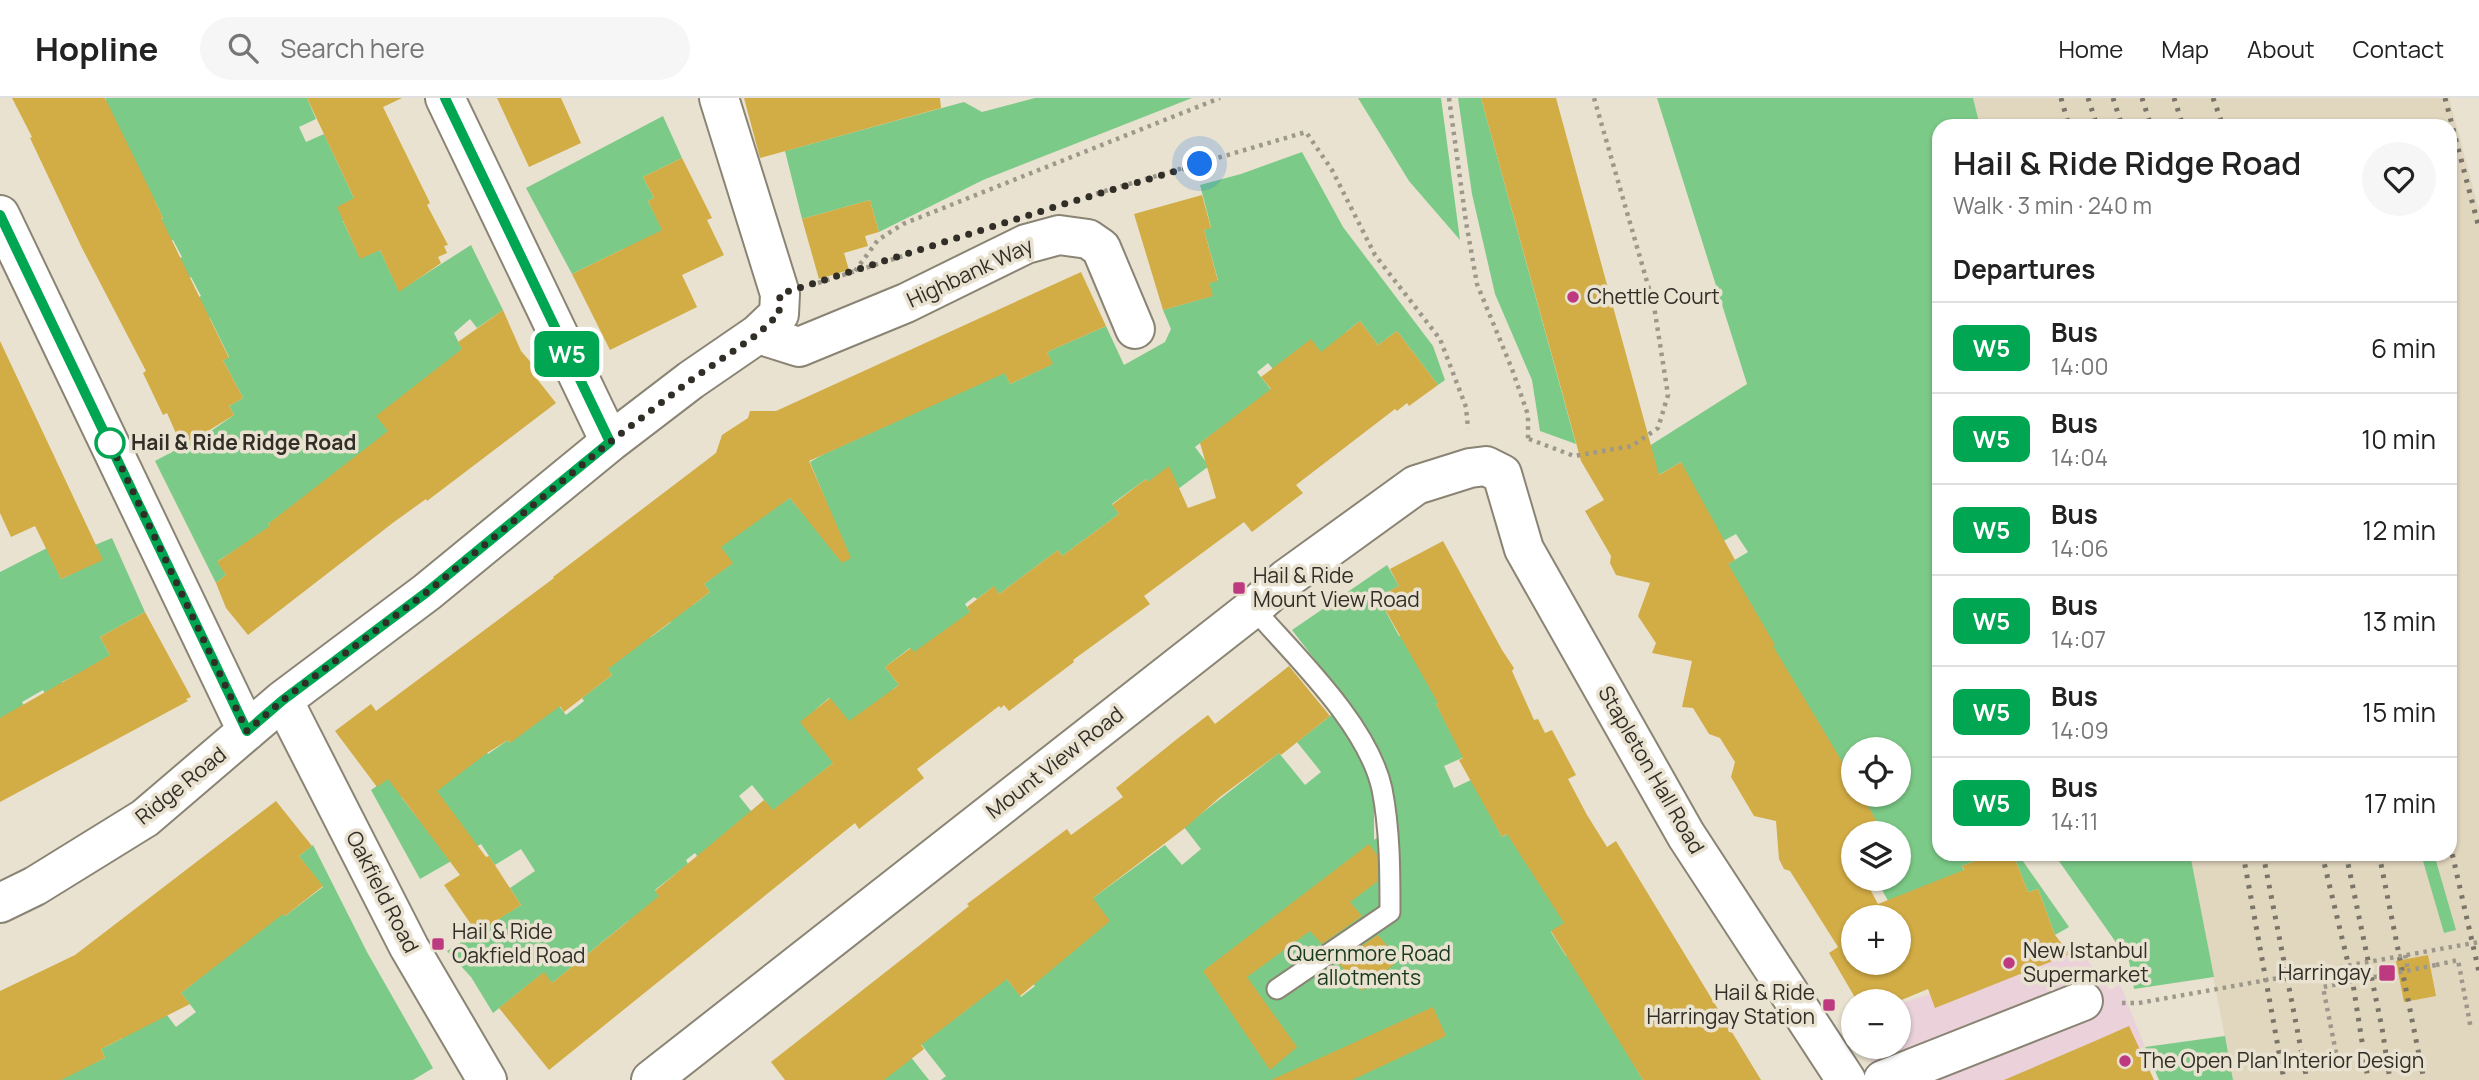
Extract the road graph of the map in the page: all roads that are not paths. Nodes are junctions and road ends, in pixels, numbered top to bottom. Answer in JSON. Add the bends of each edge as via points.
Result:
{"nodes":[{"id":1,"x":445,"y":98,"type":"edge"},
{"id":2,"x":719,"y":98,"type":"edge"},
{"id":3,"x":0,"y":215,"type":"edge"},
{"id":4,"x":772,"y":314,"type":"junction"},
{"id":5,"x":1135,"y":330,"type":"dead end"},
{"id":6,"x":610,"y":442,"type":"junction"},
{"id":7,"x":1486,"y":471,"type":"joint"},
{"id":8,"x":1253,"y":608,"type":"junction"},
{"id":9,"x":283,"y":700,"type":"junction"},
{"id":10,"x":247,"y":731,"type":"junction"},
{"id":11,"x":0,"y":903,"type":"edge"},
{"id":12,"x":1277,"y":989,"type":"dead end"},
{"id":13,"x":2083,"y":1001,"type":"dead end"},
{"id":14,"x":487,"y":1080,"type":"edge"},
{"id":15,"x":651,"y":1080,"type":"edge"},
{"id":16,"x":1846,"y":1080,"type":"edge"},
{"id":17,"x":1883,"y":1080,"type":"edge"}],
"edges":[{"from":1,"to":6,"type":"street"},
{"from":2,"to":4,"type":"street"},
{"from":3,"to":10,"type":"street"},
{"from":4,"to":5,"type":"street","name":"Highbank Way","via":[[799,347],[906,303],[1026,244],[1059,235],[1088,239],[1101,248]]},
{"from":4,"to":6,"type":"street","name":"Ridge Road"},
{"from":6,"to":9,"type":"street","name":"Ridge Road","via":[[427,592]]},
{"from":7,"to":8,"type":"street","name":"Mount View Road","via":[[1416,485]]},
{"from":7,"to":16,"type":"street","name":"Stapleton Hall Road","via":[[1524,549],[1679,823]]},
{"from":8,"to":12,"type":"lane","via":[[1334,701],[1367,750],[1381,788],[1389,847],[1390,912]]},
{"from":8,"to":15,"type":"street","name":"Mount View Road"},
{"from":9,"to":10,"type":"street","name":"Ridge Road"},
{"from":9,"to":14,"type":"street","name":"Oakfield Road","via":[[410,947]]},
{"from":10,"to":11,"type":"street","name":"Ridge Road","via":[[145,818]]},
{"from":13,"to":17,"type":"street"}]}
